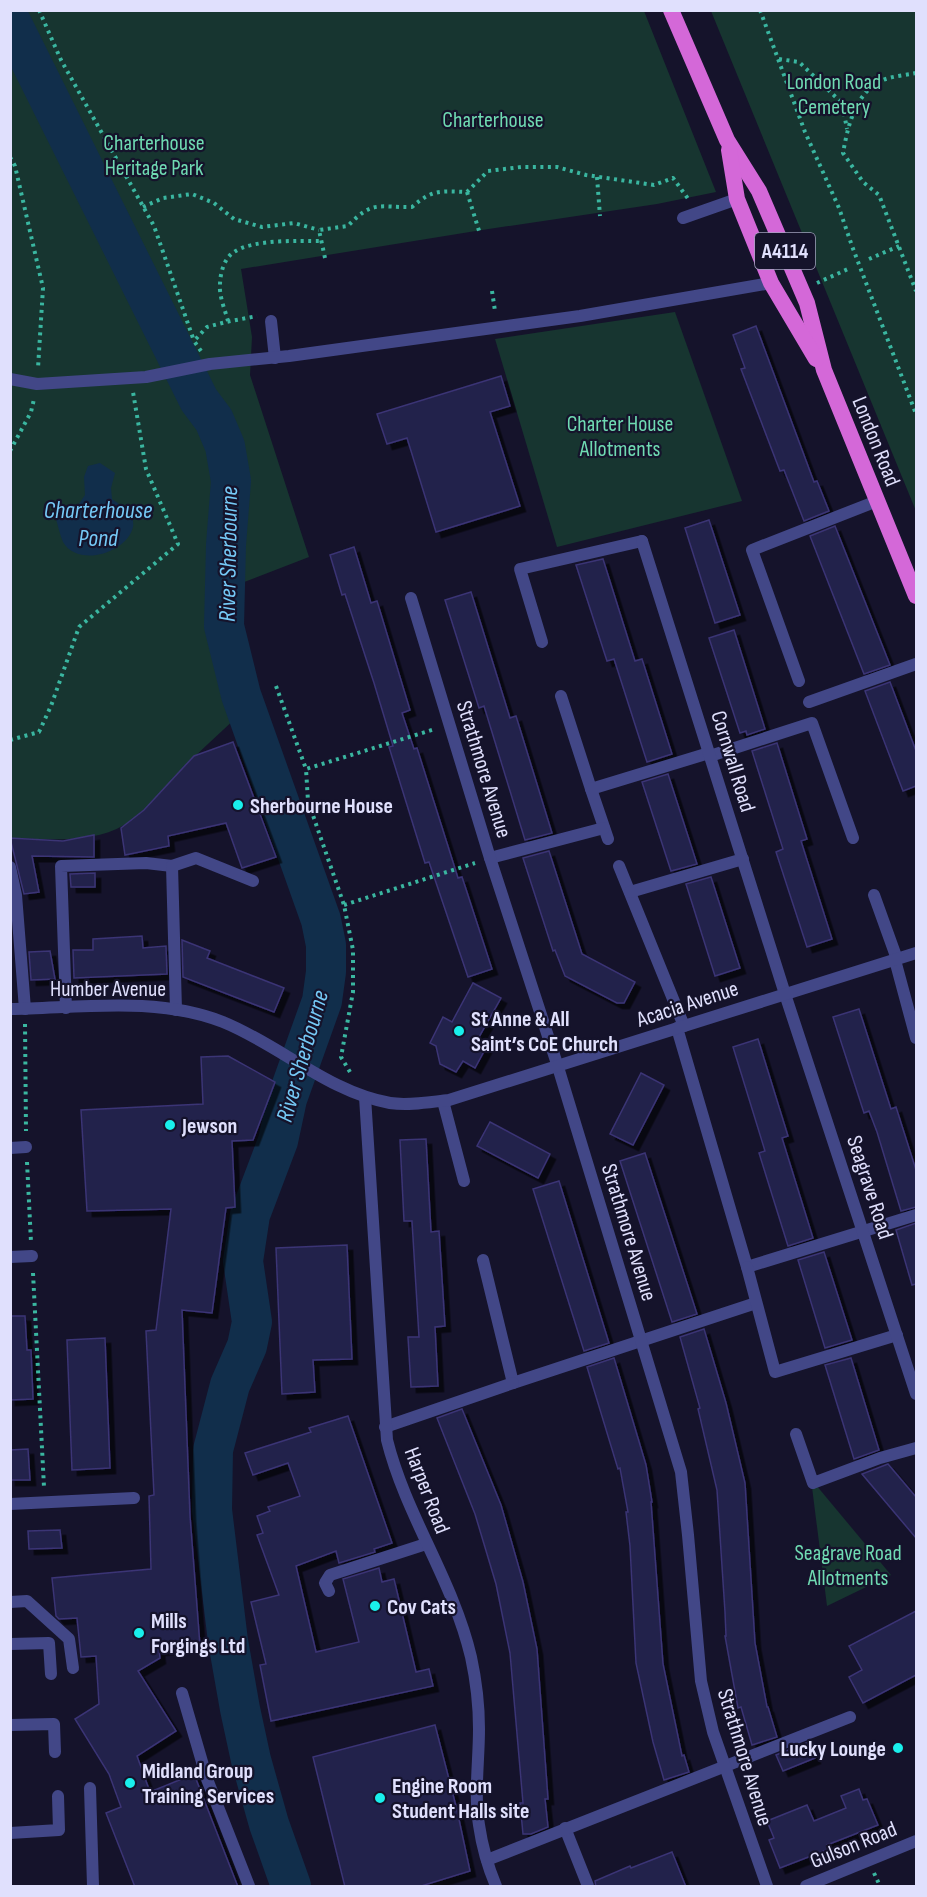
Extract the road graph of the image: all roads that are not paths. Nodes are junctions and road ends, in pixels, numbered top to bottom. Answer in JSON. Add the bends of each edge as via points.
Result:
{"nodes":[{"id":1,"x":671,"y":10,"type":"edge"},
{"id":2,"x":727,"y":140,"type":"junction"},
{"id":3,"x":737,"y":199,"type":"junction"},
{"id":4,"x":683,"y":218,"type":"dead end"},
{"id":5,"x":771,"y":283,"type":"junction"},
{"id":6,"x":267,"y":318,"type":"road end"},
{"id":7,"x":274,"y":358,"type":"junction"},
{"id":8,"x":824,"y":370,"type":"junction"},
{"id":9,"x":10,"y":379,"type":"edge"},
{"id":10,"x":877,"y":501,"type":"junction"},
{"id":11,"x":916,"y":596,"type":"edge"},
{"id":12,"x":411,"y":598,"type":"dead end"},
{"id":13,"x":542,"y":642,"type":"dead end"},
{"id":14,"x":916,"y":664,"type":"edge"},
{"id":15,"x":799,"y":681,"type":"dead end"},
{"id":16,"x":561,"y":696,"type":"dead end"},
{"id":17,"x":809,"y":702,"type":"dead end"},
{"id":18,"x":710,"y":755,"type":"junction"},
{"id":19,"x":591,"y":789,"type":"junction"},
{"id":20,"x":853,"y":838,"type":"dead end"},
{"id":21,"x":490,"y":858,"type":"junction"},
{"id":22,"x":743,"y":859,"type":"junction"},
{"id":23,"x":172,"y":866,"type":"junction"},
{"id":24,"x":619,"y":866,"type":"dead end"},
{"id":25,"x":10,"y":867,"type":"edge"},
{"id":26,"x":253,"y":881,"type":"dead end"},
{"id":27,"x":630,"y":892,"type":"junction"},
{"id":28,"x":874,"y":895,"type":"dead end"},
{"id":29,"x":916,"y":953,"type":"edge"},
{"id":30,"x":896,"y":960,"type":"junction"},
{"id":31,"x":785,"y":994,"type":"junction"},
{"id":32,"x":66,"y":1008,"type":"junction"},
{"id":33,"x":10,"y":1009,"type":"edge"},
{"id":34,"x":24,"y":1010,"type":"junction"},
{"id":35,"x":176,"y":1010,"type":"junction"},
{"id":36,"x":681,"y":1027,"type":"junction"},
{"id":37,"x":916,"y":1038,"type":"edge"},
{"id":38,"x":558,"y":1066,"type":"junction"},
{"id":39,"x":365,"y":1097,"type":"junction"},
{"id":40,"x":443,"y":1101,"type":"junction"},
{"id":41,"x":26,"y":1147,"type":"dead end"},
{"id":42,"x":10,"y":1148,"type":"edge"},
{"id":43,"x":464,"y":1181,"type":"dead end"},
{"id":44,"x":916,"y":1215,"type":"edge"},
{"id":45,"x":864,"y":1232,"type":"junction"},
{"id":46,"x":32,"y":1256,"type":"dead end"},
{"id":47,"x":10,"y":1257,"type":"edge"},
{"id":48,"x":483,"y":1260,"type":"dead end"},
{"id":49,"x":747,"y":1268,"type":"junction"},
{"id":50,"x":756,"y":1303,"type":"junction"},
{"id":51,"x":897,"y":1335,"type":"junction"},
{"id":52,"x":641,"y":1342,"type":"junction"},
{"id":53,"x":513,"y":1383,"type":"junction"},
{"id":54,"x":916,"y":1394,"type":"edge"},
{"id":55,"x":385,"y":1427,"type":"junction"},
{"id":56,"x":796,"y":1434,"type":"dead end"},
{"id":57,"x":916,"y":1448,"type":"edge"},
{"id":58,"x":134,"y":1498,"type":"dead end"},
{"id":59,"x":10,"y":1504,"type":"edge"},
{"id":60,"x":426,"y":1545,"type":"junction"},
{"id":61,"x":328,"y":1591,"type":"dead end"},
{"id":62,"x":10,"y":1602,"type":"edge"},
{"id":63,"x":10,"y":1644,"type":"edge"},
{"id":64,"x":73,"y":1668,"type":"dead end"},
{"id":65,"x":51,"y":1674,"type":"dead end"},
{"id":66,"x":182,"y":1693,"type":"dead end"},
{"id":67,"x":850,"y":1716,"type":"dead end"},
{"id":68,"x":10,"y":1725,"type":"edge"},
{"id":69,"x":55,"y":1752,"type":"dead end"},
{"id":70,"x":724,"y":1766,"type":"junction"},
{"id":71,"x":90,"y":1788,"type":"dead end"},
{"id":72,"x":58,"y":1796,"type":"dead end"},
{"id":73,"x":566,"y":1828,"type":"junction"},
{"id":74,"x":10,"y":1833,"type":"edge"},
{"id":75,"x":916,"y":1841,"type":"edge"},
{"id":76,"x":487,"y":1860,"type":"junction"},
{"id":77,"x":93,"y":1887,"type":"edge"},
{"id":78,"x":249,"y":1887,"type":"edge"},
{"id":79,"x":496,"y":1887,"type":"edge"},
{"id":80,"x":588,"y":1887,"type":"edge"},
{"id":81,"x":767,"y":1887,"type":"edge"},
{"id":82,"x":806,"y":1887,"type":"edge"}],
"edges":[{"from":1,"to":2,"type":"highway","name":"London Road","number":"A4114"},
{"from":2,"to":3,"type":"highway","name":"London Road","number":"A4114"},
{"from":2,"to":8,"type":"highway","name":"London Road","number":"A4114","via":[[759,191],[807,303]]},
{"from":3,"to":4,"type":"street"},
{"from":3,"to":5,"type":"highway","name":"London Road","number":"A4114"},
{"from":5,"to":7,"type":"street","via":[[580,316]]},
{"from":5,"to":8,"type":"highway","name":"London Road","number":"A4114"},
{"from":6,"to":7,"type":"street"},
{"from":7,"to":9,"type":"street","via":[[210,364],[146,377],[37,384]]},
{"from":8,"to":10,"type":"highway","name":"London Road","number":"A4114"},
{"from":10,"to":11,"type":"highway","name":"London Road","number":"A4114"},
{"from":10,"to":15,"type":"street","via":[[752,550]]},
{"from":12,"to":21,"type":"street","name":"Strathmore Avenue"},
{"from":13,"to":18,"type":"street","name":"Cornwall Road","via":[[520,569],[642,541]]},
{"from":14,"to":17,"type":"street"},
{"from":16,"to":19,"type":"street"},
{"from":18,"to":19,"type":"street"},
{"from":18,"to":20,"type":"street","via":[[812,723]]},
{"from":18,"to":22,"type":"street","name":"Cornwall Road"},
{"from":19,"to":21,"type":"street","via":[[606,833]]},
{"from":21,"to":38,"type":"street","name":"Strathmore Avenue"},
{"from":22,"to":27,"type":"street"},
{"from":22,"to":31,"type":"street","name":"Cornwall Road"},
{"from":23,"to":26,"type":"street","via":[[196,858]]},
{"from":23,"to":32,"type":"street","via":[[61,866]]},
{"from":23,"to":35,"type":"street"},
{"from":24,"to":27,"type":"street"},
{"from":25,"to":34,"type":"street","via":[[16,895]]},
{"from":27,"to":36,"type":"street"},
{"from":28,"to":30,"type":"street"},
{"from":29,"to":30,"type":"street","name":"Acacia Avenue"},
{"from":30,"to":31,"type":"street","name":"Acacia Avenue"},
{"from":30,"to":37,"type":"street"},
{"from":31,"to":36,"type":"street","name":"Acacia Avenue"},
{"from":31,"to":45,"type":"street","name":"Seagrave Road"},
{"from":32,"to":34,"type":"street","name":"Humber Avenue"},
{"from":32,"to":35,"type":"street","name":"Humber Avenue","via":[[131,1006]]},
{"from":33,"to":34,"type":"street","name":"Humber Avenue"},
{"from":35,"to":39,"type":"street","name":"Humber Avenue","via":[[223,1022],[338,1087]]},
{"from":36,"to":38,"type":"street","name":"Acacia Avenue"},
{"from":36,"to":49,"type":"street"},
{"from":38,"to":40,"type":"street","name":"Acacia Avenue"},
{"from":38,"to":52,"type":"street","name":"Strathmore Avenue"},
{"from":39,"to":40,"type":"street","name":"Acacia Avenue","via":[[393,1103]]},
{"from":39,"to":55,"type":"street","name":"Harper Road"},
{"from":40,"to":43,"type":"street"},
{"from":41,"to":42,"type":"street"},
{"from":44,"to":45,"type":"street"},
{"from":45,"to":49,"type":"street"},
{"from":45,"to":51,"type":"street","name":"Seagrave Road"},
{"from":46,"to":47,"type":"street"},
{"from":48,"to":53,"type":"street"},
{"from":49,"to":50,"type":"street"},
{"from":50,"to":51,"type":"street","via":[[775,1372]]},
{"from":50,"to":52,"type":"street"},
{"from":51,"to":54,"type":"street","name":"Seagrave Road"},
{"from":52,"to":53,"type":"street"},
{"from":52,"to":70,"type":"street","name":"Strathmore Avenue","via":[[681,1472],[701,1681]]},
{"from":53,"to":55,"type":"street"},
{"from":55,"to":60,"type":"street","name":"Harper Road","via":[[395,1471]]},
{"from":56,"to":57,"type":"street","via":[[813,1483]]},
{"from":58,"to":59,"type":"street"},
{"from":60,"to":61,"type":"street","via":[[330,1575],[325,1583]]},
{"from":60,"to":76,"type":"street","name":"Harper Road","via":[[445,1579],[475,1680],[479,1727],[478,1825]]},
{"from":62,"to":64,"type":"street","via":[[27,1601],[69,1639]]},
{"from":63,"to":65,"type":"street","via":[[49,1643]]},
{"from":66,"to":78,"type":"street","via":[[207,1779]]},
{"from":67,"to":70,"type":"street"},
{"from":68,"to":69,"type":"street","via":[[54,1724]]},
{"from":70,"to":73,"type":"street"},
{"from":70,"to":81,"type":"street","name":"Strathmore Avenue"},
{"from":71,"to":77,"type":"street"},
{"from":72,"to":74,"type":"street","via":[[59,1830]]},
{"from":73,"to":76,"type":"street"},
{"from":73,"to":80,"type":"street"},
{"from":75,"to":82,"type":"street","name":"Gulson Road"},
{"from":76,"to":79,"type":"street","name":"Harper Road"}]}
